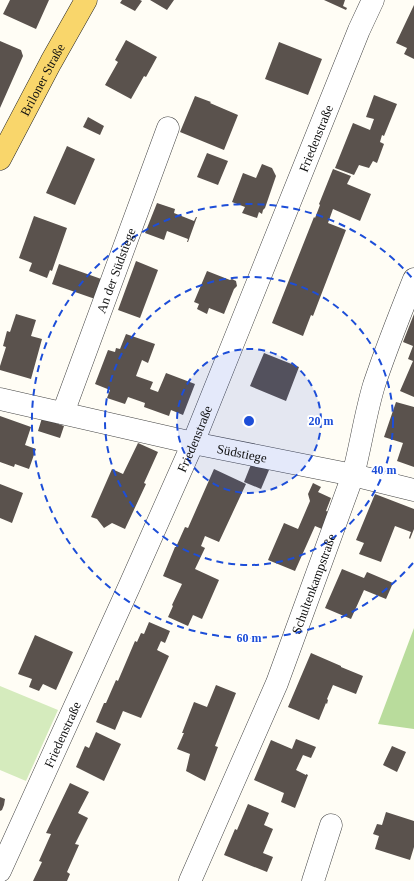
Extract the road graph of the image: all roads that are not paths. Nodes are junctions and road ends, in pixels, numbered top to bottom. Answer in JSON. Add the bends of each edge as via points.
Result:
{"nodes":[{"id":1,"x":373,"y":0,"type":"edge"},
{"id":2,"x":80,"y":4,"type":"edge"},
{"id":3,"x":168,"y":128,"type":"dead end"},
{"id":4,"x":0,"y":159,"type":"edge"},
{"id":5,"x":414,"y":278,"type":"edge"},
{"id":6,"x":0,"y":398,"type":"edge"},
{"id":7,"x":63,"y":412,"type":"junction"},
{"id":8,"x":193,"y":443,"type":"junction"},
{"id":9,"x":353,"y":475,"type":"junction"},
{"id":10,"x":414,"y":490,"type":"edge"},
{"id":11,"x":331,"y":825,"type":"dead end"},
{"id":12,"x":0,"y":871,"type":"edge"},
{"id":13,"x":190,"y":881,"type":"edge"},
{"id":14,"x":313,"y":881,"type":"edge"}],
"edges":[{"from":1,"to":8,"type":"street","name":"Friedenstraße"},
{"from":2,"to":4,"type":"main road","name":"Briloner Straße"},
{"from":3,"to":7,"type":"street","name":"An der Südstiege"},
{"from":5,"to":9,"type":"street","name":"Schultenkampstraße","via":[[374,386]]},
{"from":6,"to":7,"type":"street","name":"Südstiege"},
{"from":7,"to":8,"type":"street","name":"Südstiege"},
{"from":8,"to":9,"type":"street","name":"Südstiege"},
{"from":8,"to":12,"type":"street","name":"Friedenstraße"},
{"from":9,"to":10,"type":"street","name":"Südstiege"},
{"from":9,"to":13,"type":"street","name":"Schultenkampstraße","via":[[277,683]]},
{"from":11,"to":14,"type":"street"}]}
